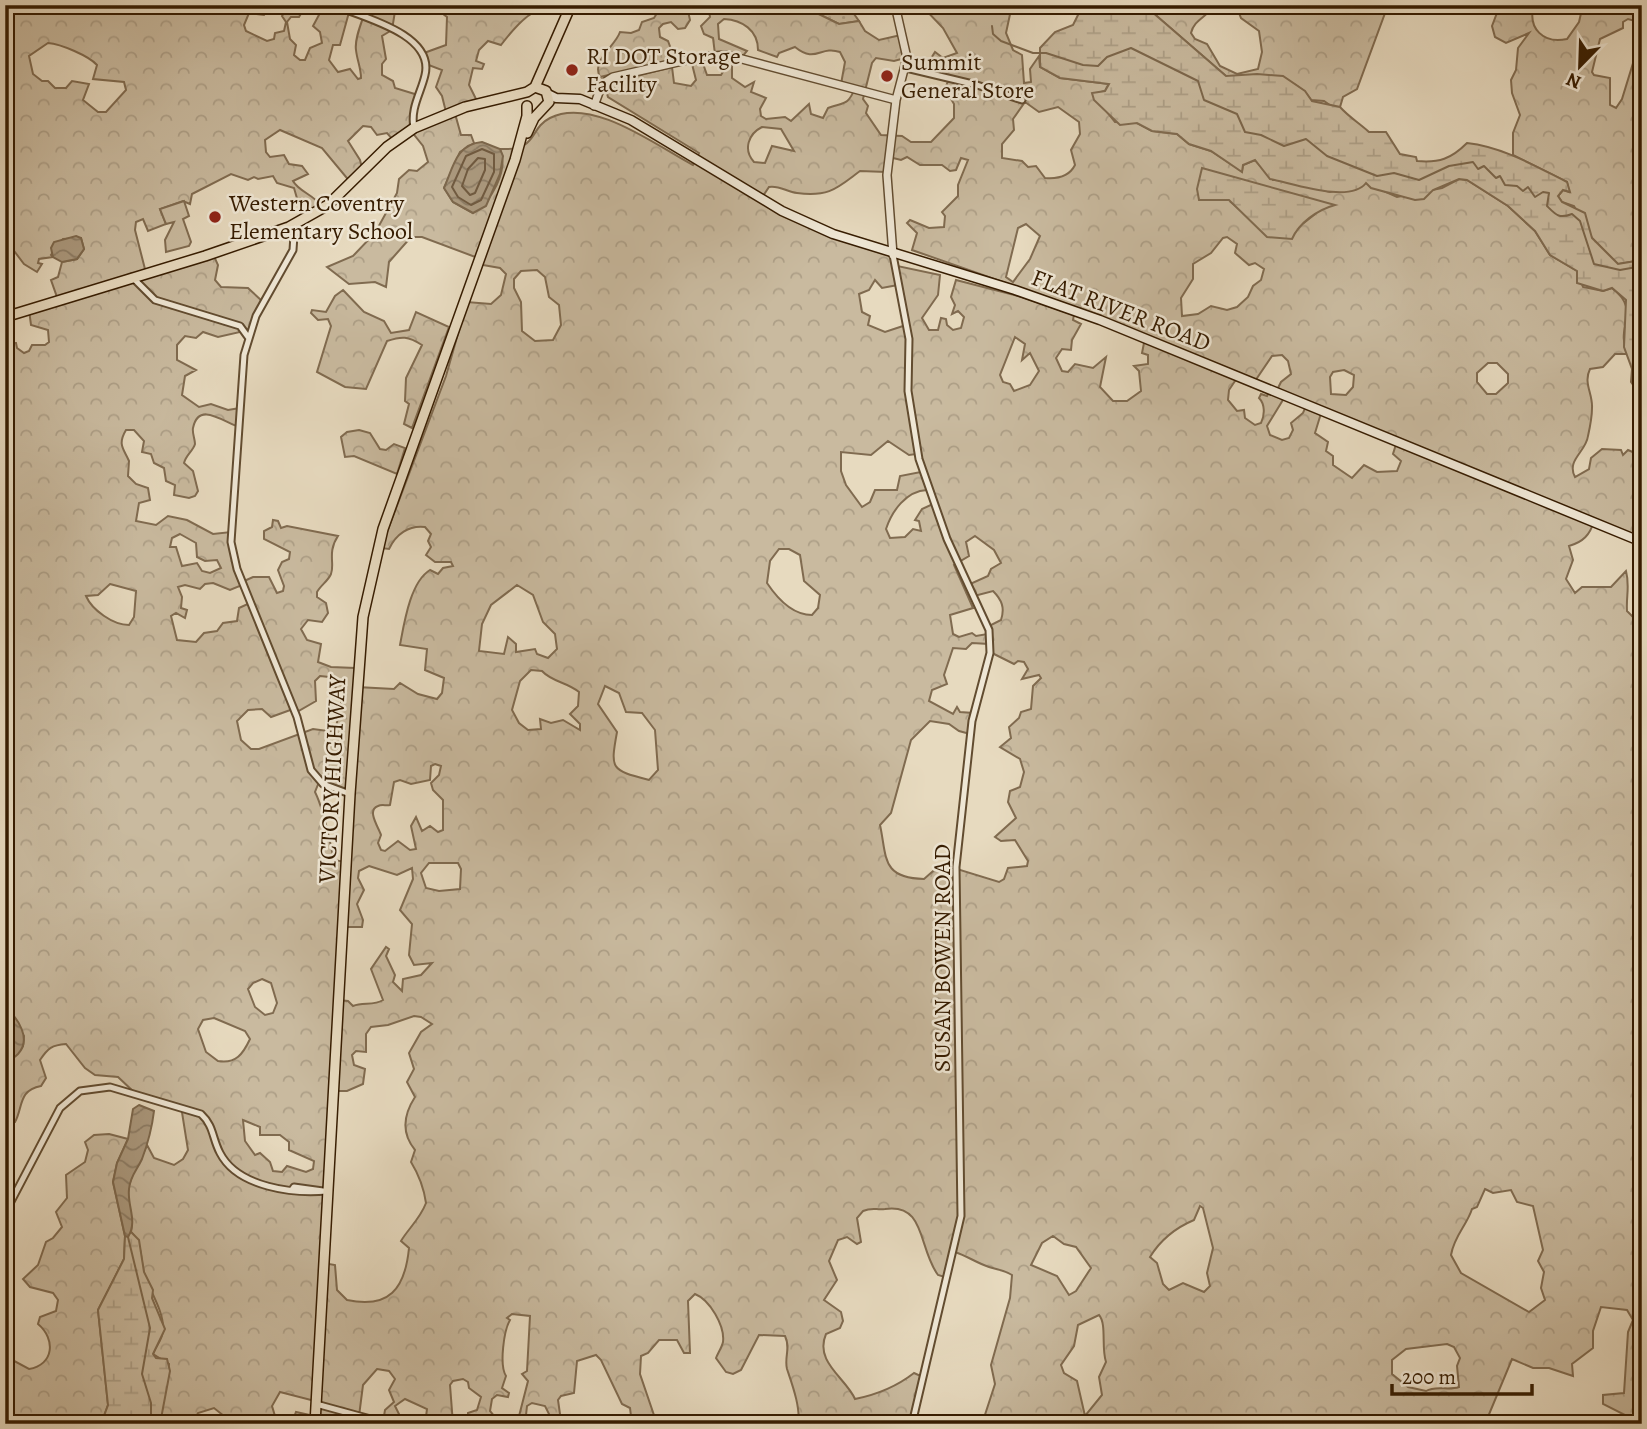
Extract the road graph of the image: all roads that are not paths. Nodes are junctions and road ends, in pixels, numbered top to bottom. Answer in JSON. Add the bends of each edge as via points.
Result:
{"nodes":[{"id":1,"x":333,"y":5,"type":"edge"},
{"id":2,"x":571,"y":5,"type":"edge"},
{"id":3,"x":895,"y":5,"type":"edge"},
{"id":4,"x":558,"y":38,"type":"junction"},
{"id":5,"x":906,"y":68,"type":"junction"},
{"id":6,"x":531,"y":90,"type":"junction"},
{"id":7,"x":547,"y":93,"type":"junction"},
{"id":8,"x":897,"y":100,"type":"junction"},
{"id":9,"x":1022,"y":100,"type":"dead end"},
{"id":10,"x":475,"y":103,"type":"junction"},
{"id":11,"x":526,"y":105,"type":"junction"},
{"id":12,"x":594,"y":106,"type":"junction"},
{"id":13,"x":544,"y":108,"type":"junction"},
{"id":14,"x":414,"y":128,"type":"junction"},
{"id":15,"x":515,"y":160,"type":"junction"},
{"id":16,"x":291,"y":226,"type":"junction"},
{"id":17,"x":893,"y":254,"type":"junction"},
{"id":18,"x":132,"y":278,"type":"junction"},
{"id":19,"x":5,"y":317,"type":"edge"},
{"id":20,"x":248,"y":337,"type":"junction"},
{"id":21,"x":1642,"y":542,"type":"edge"},
{"id":22,"x":349,"y":794,"type":"junction"},
{"id":23,"x":325,"y":1191,"type":"junction"},
{"id":24,"x":6,"y":1209,"type":"edge"},
{"id":25,"x":316,"y":1404,"type":"junction"},
{"id":26,"x":315,"y":1424,"type":"edge"},
{"id":27,"x":389,"y":1424,"type":"edge"},
{"id":28,"x":912,"y":1424,"type":"edge"},
{"id":29,"x":1440,"y":1424,"type":"edge"},
{"id":30,"x":1479,"y":1424,"type":"edge"}],
"edges":[{"from":1,"to":14,"type":"street","via":[[403,34],[423,51],[426,68],[412,114]]},
{"from":2,"to":4,"type":"main road"},
{"from":3,"to":5,"type":"street"},
{"from":4,"to":6,"type":"main road"},
{"from":4,"to":7,"type":"main road"},
{"from":5,"to":8,"type":"street"},
{"from":5,"to":9,"type":"street"},
{"from":6,"to":7,"type":"main road"},
{"from":6,"to":10,"type":"main road"},
{"from":6,"to":11,"type":"main road","name":"VICTORY HIGHWAY"},
{"from":7,"to":12,"type":"main road","name":"FLAT RIVER ROAD"},
{"from":7,"to":13,"type":"main road"},
{"from":8,"to":12,"type":"street","via":[[718,54],[613,77],[600,87]]},
{"from":8,"to":17,"type":"street","via":[[887,175]]},
{"from":10,"to":11,"type":"main road","via":[[518,100]]},
{"from":10,"to":14,"type":"main road"},
{"from":11,"to":13,"type":"main road"},
{"from":11,"to":15,"type":"main road","name":"VICTORY HIGHWAY"},
{"from":12,"to":13,"type":"main road","name":"FLAT RIVER ROAD","via":[[571,103]]},
{"from":12,"to":17,"type":"main road","name":"FLAT RIVER ROAD","via":[[641,126],[796,218]]},
{"from":13,"to":15,"type":"main road","name":"VICTORY HIGHWAY"},
{"from":14,"to":16,"type":"main road","via":[[387,147],[328,205]]},
{"from":15,"to":22,"type":"main road","name":"VICTORY HIGHWAY","via":[[376,551],[360,635]]},
{"from":16,"to":18,"type":"main road"},
{"from":16,"to":20,"type":"street","via":[[293,250]]},
{"from":17,"to":21,"type":"main road","name":"FLAT RIVER ROAD","via":[[1100,320]]},
{"from":17,"to":28,"type":"street","name":"SUSAN BOWEN ROAD","via":[[909,339],[908,391],[919,459],[947,539],[989,630],[991,646],[972,721],[956,867],[960,1225]]},
{"from":18,"to":19,"type":"main road"},
{"from":18,"to":20,"type":"street","via":[[155,300],[240,326]]},
{"from":20,"to":22,"type":"street","via":[[232,551],[299,722],[315,777]]},
{"from":22,"to":23,"type":"main road","name":"VICTORY HIGHWAY"},
{"from":23,"to":24,"type":"street","via":[[259,1184],[225,1160],[210,1122],[201,1114],[101,1087],[80,1091],[60,1108]]},
{"from":23,"to":25,"type":"main road","name":"VICTORY HIGHWAY"},
{"from":25,"to":26,"type":"main road","name":"VICTORY HIGHWAY"},
{"from":25,"to":27,"type":"street"},
{"from":29,"to":30,"type":"street","via":[[1463,1419]]}]}
